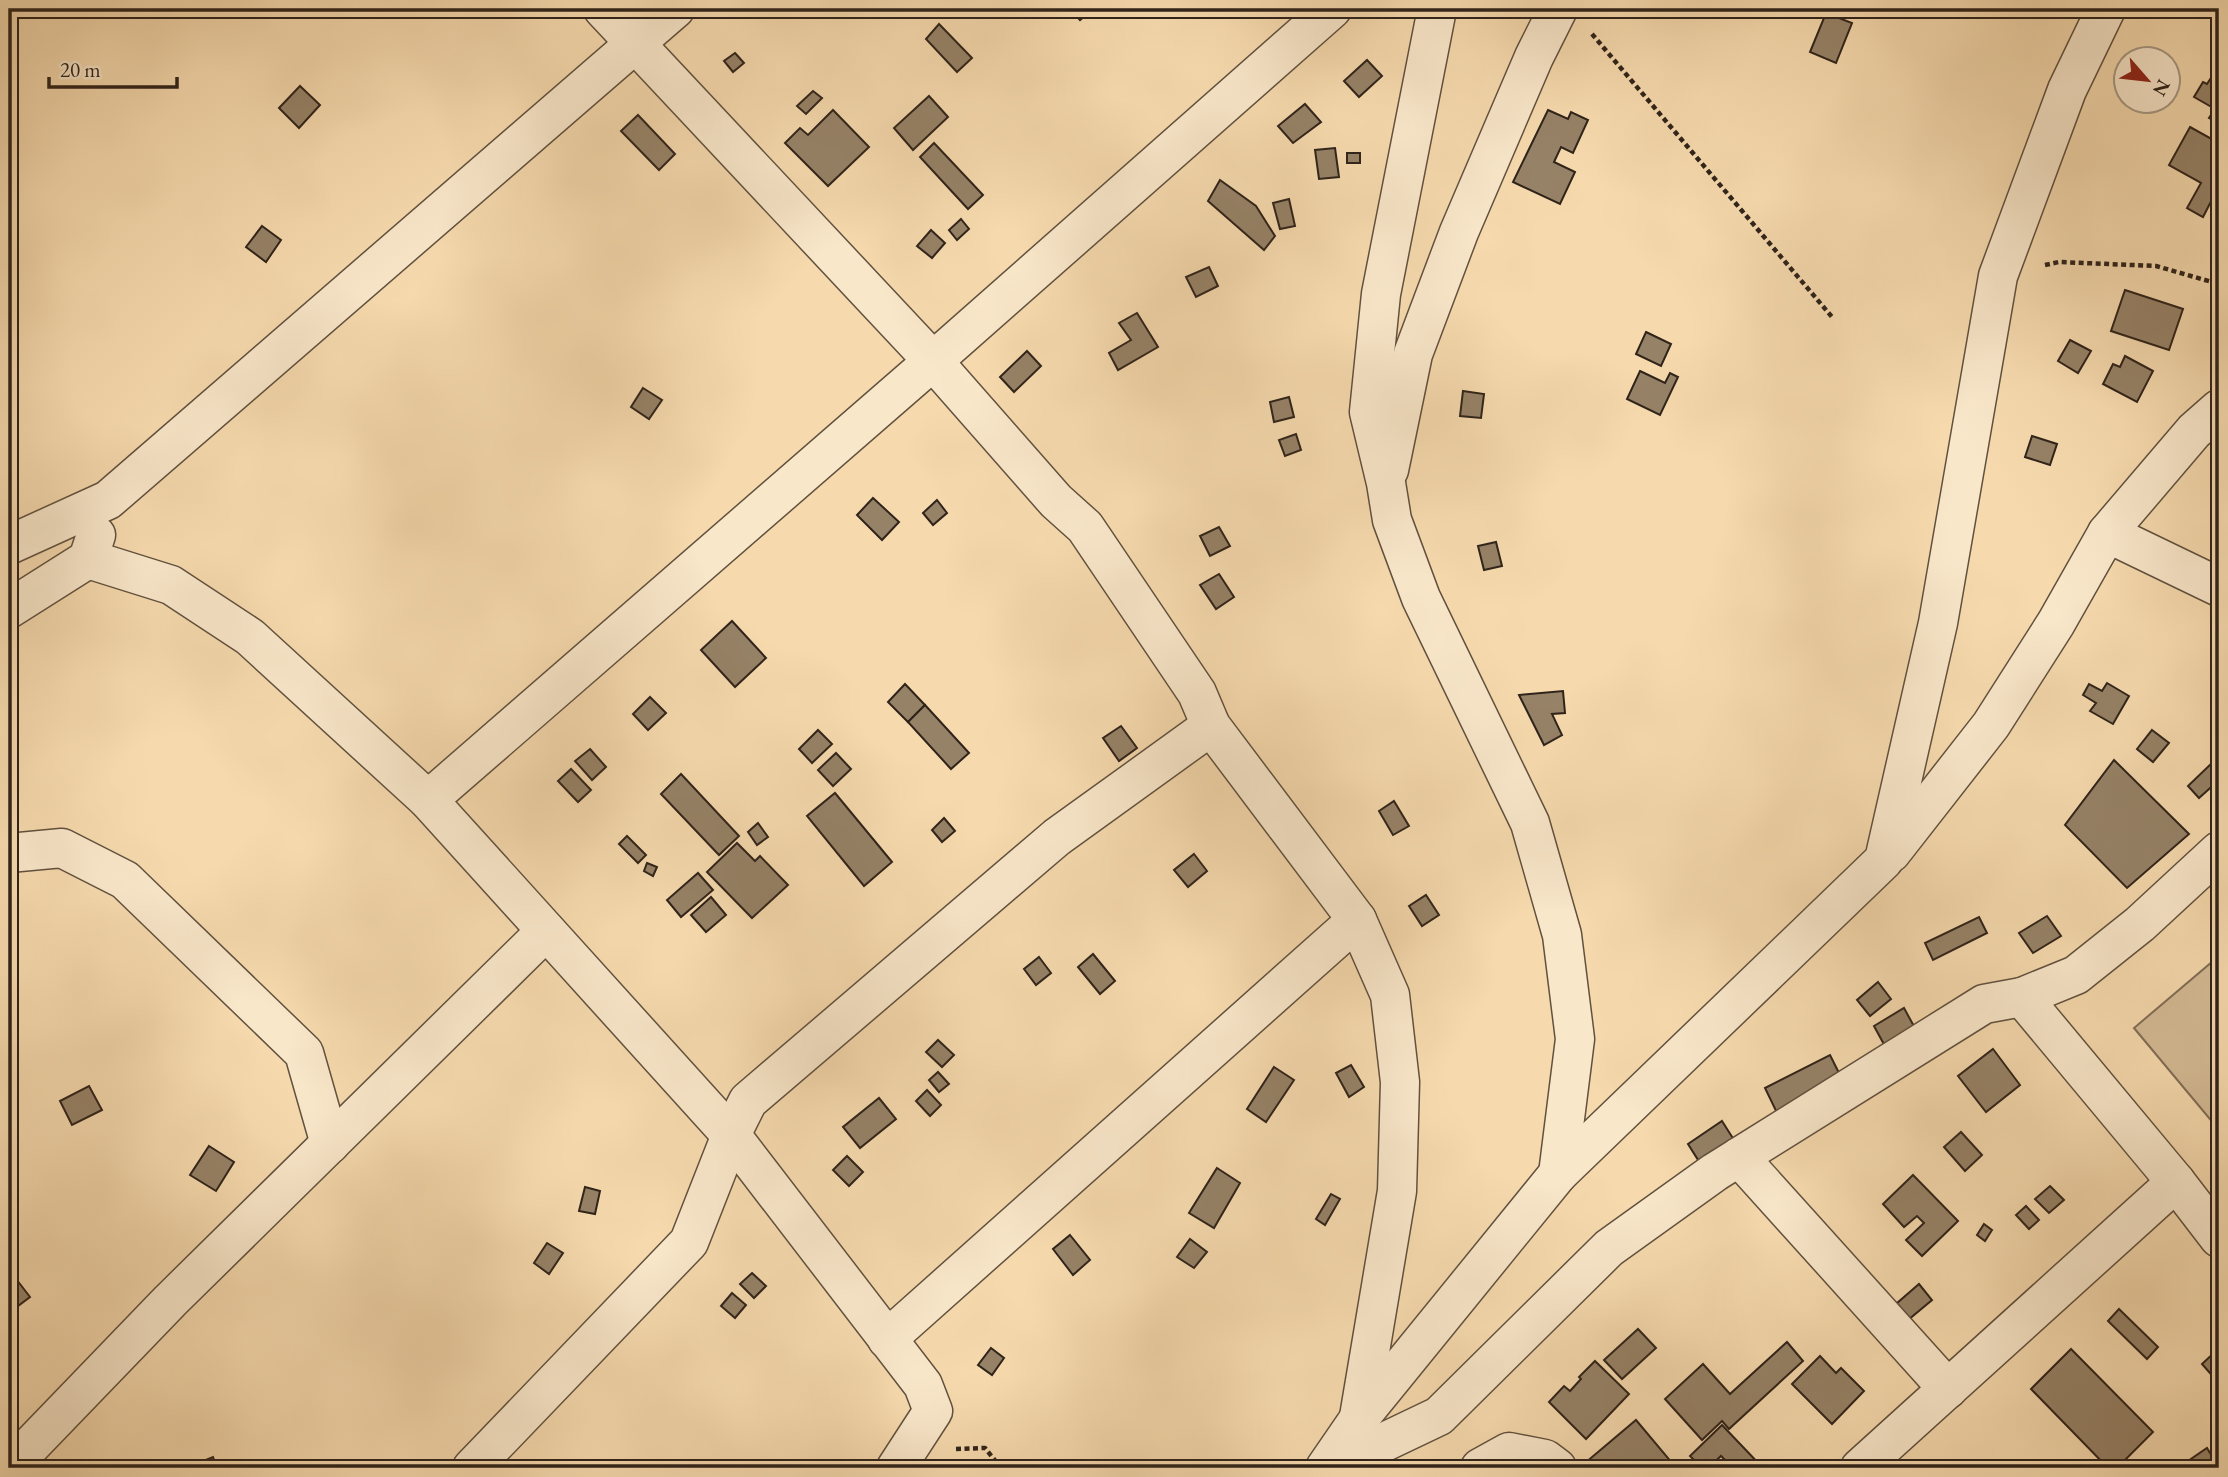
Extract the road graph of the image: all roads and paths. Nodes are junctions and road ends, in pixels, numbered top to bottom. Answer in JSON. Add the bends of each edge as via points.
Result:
{"nodes":[{"id":1,"x":603,"y":9,"type":"edge"},
{"id":2,"x":676,"y":9,"type":"edge"},
{"id":3,"x":1332,"y":9,"type":"edge"},
{"id":4,"x":1437,"y":9,"type":"edge"},
{"id":5,"x":2106,"y":9,"type":"edge"},
{"id":6,"x":1547,"y":17,"type":"edge"},
{"id":7,"x":1590,"y":30,"type":"dead end"},
{"id":8,"x":635,"y":46,"type":"junction"},
{"id":9,"x":1998,"y":276,"type":"junction"},
{"id":10,"x":2219,"y":284,"type":"edge"},
{"id":11,"x":1832,"y":317,"type":"dead end"},
{"id":12,"x":933,"y":361,"type":"junction"},
{"id":13,"x":2219,"y":409,"type":"edge"},
{"id":14,"x":1386,"y":482,"type":"junction"},
{"id":15,"x":108,"y":500,"type":"junction"},
{"id":16,"x":2107,"y":533,"type":"junction"},
{"id":17,"x":9,"y":545,"type":"edge"},
{"id":18,"x":89,"y":559,"type":"junction"},
{"id":19,"x":2219,"y":587,"type":"edge"},
{"id":20,"x":9,"y":609,"type":"edge"},
{"id":21,"x":1211,"y":726,"type":"junction"},
{"id":22,"x":428,"y":800,"type":"junction"},
{"id":23,"x":2219,"y":851,"type":"edge"},
{"id":24,"x":9,"y":853,"type":"edge"},
{"id":25,"x":1884,"y":860,"type":"junction"},
{"id":26,"x":1357,"y":920,"type":"junction"},
{"id":27,"x":547,"y":931,"type":"junction"},
{"id":28,"x":2022,"y":997,"type":"junction"},
{"id":29,"x":731,"y":1135,"type":"junction"},
{"id":30,"x":330,"y":1144,"type":"junction"},
{"id":31,"x":1739,"y":1157,"type":"junction"},
{"id":32,"x":1558,"y":1174,"type":"junction"},
{"id":33,"x":2176,"y":1182,"type":"junction"},
{"id":34,"x":2219,"y":1238,"type":"edge"},
{"id":35,"x":887,"y":1339,"type":"junction"},
{"id":36,"x":1948,"y":1388,"type":"junction"},
{"id":37,"x":1358,"y":1420,"type":"junction"},
{"id":38,"x":948,"y":1453,"type":"dead end"},
{"id":39,"x":9,"y":1468,"type":"edge"},
{"id":40,"x":472,"y":1468,"type":"edge"},
{"id":41,"x":896,"y":1468,"type":"edge"},
{"id":42,"x":1001,"y":1468,"type":"edge"},
{"id":43,"x":1325,"y":1468,"type":"edge"},
{"id":44,"x":1331,"y":1468,"type":"edge"},
{"id":45,"x":1480,"y":1468,"type":"edge"},
{"id":46,"x":1557,"y":1468,"type":"edge"},
{"id":47,"x":1860,"y":1468,"type":"edge"}],
"edges":[{"from":1,"to":8,"type":"street"},
{"from":2,"to":8,"type":"street"},
{"from":3,"to":12,"type":"street"},
{"from":4,"to":14,"type":"street","via":[[1381,294],[1370,412]]},
{"from":5,"to":9,"type":"street","via":[[2067,90]]},
{"from":6,"to":14,"type":"street","via":[[1413,354]]},
{"from":7,"to":11,"type":"path"},
{"from":8,"to":12,"type":"street"},
{"from":8,"to":15,"type":"street"},
{"from":9,"to":10,"type":"path","via":[[2059,262],[2156,267]]},
{"from":9,"to":25,"type":"street","via":[[1938,623]]},
{"from":12,"to":21,"type":"street","via":[[1056,501],[1085,527],[1197,693]]},
{"from":12,"to":22,"type":"street"},
{"from":13,"to":16,"type":"street","via":[[2194,431]]},
{"from":14,"to":32,"type":"street","via":[[1392,520],[1421,598],[1530,823],[1562,935],[1575,1039]]},
{"from":15,"to":17,"type":"street"},
{"from":15,"to":18,"type":"street"},
{"from":16,"to":19,"type":"street"},
{"from":16,"to":25,"type":"street","via":[[1991,725]]},
{"from":18,"to":20,"type":"street"},
{"from":18,"to":22,"type":"street","via":[[171,585],[250,638]]},
{"from":21,"to":26,"type":"street"},
{"from":21,"to":29,"type":"street","via":[[1056,838],[904,966],[748,1101]]},
{"from":22,"to":27,"type":"street"},
{"from":23,"to":28,"type":"street","via":[[2076,975]]},
{"from":24,"to":30,"type":"street","via":[[62,848],[125,880],[304,1053]]},
{"from":25,"to":32,"type":"street"},
{"from":26,"to":35,"type":"street"},
{"from":26,"to":37,"type":"street","via":[[1390,995],[1400,1082],[1397,1191]]},
{"from":27,"to":29,"type":"street"},
{"from":27,"to":30,"type":"street"},
{"from":28,"to":31,"type":"street","via":[[1984,1004]]},
{"from":28,"to":33,"type":"street"},
{"from":29,"to":35,"type":"street"},
{"from":29,"to":40,"type":"street","via":[[689,1242]]},
{"from":30,"to":39,"type":"street"},
{"from":31,"to":36,"type":"street"},
{"from":31,"to":44,"type":"street","via":[[1609,1248],[1439,1416]]},
{"from":32,"to":37,"type":"street"},
{"from":33,"to":34,"type":"street"},
{"from":33,"to":36,"type":"street"},
{"from":35,"to":41,"type":"street","via":[[923,1384],[933,1411]]},
{"from":36,"to":47,"type":"street"},
{"from":37,"to":43,"type":"street"},
{"from":38,"to":42,"type":"path","via":[[985,1448]]},
{"from":45,"to":46,"type":"street","via":[[1509,1452],[1545,1459]]}]}
